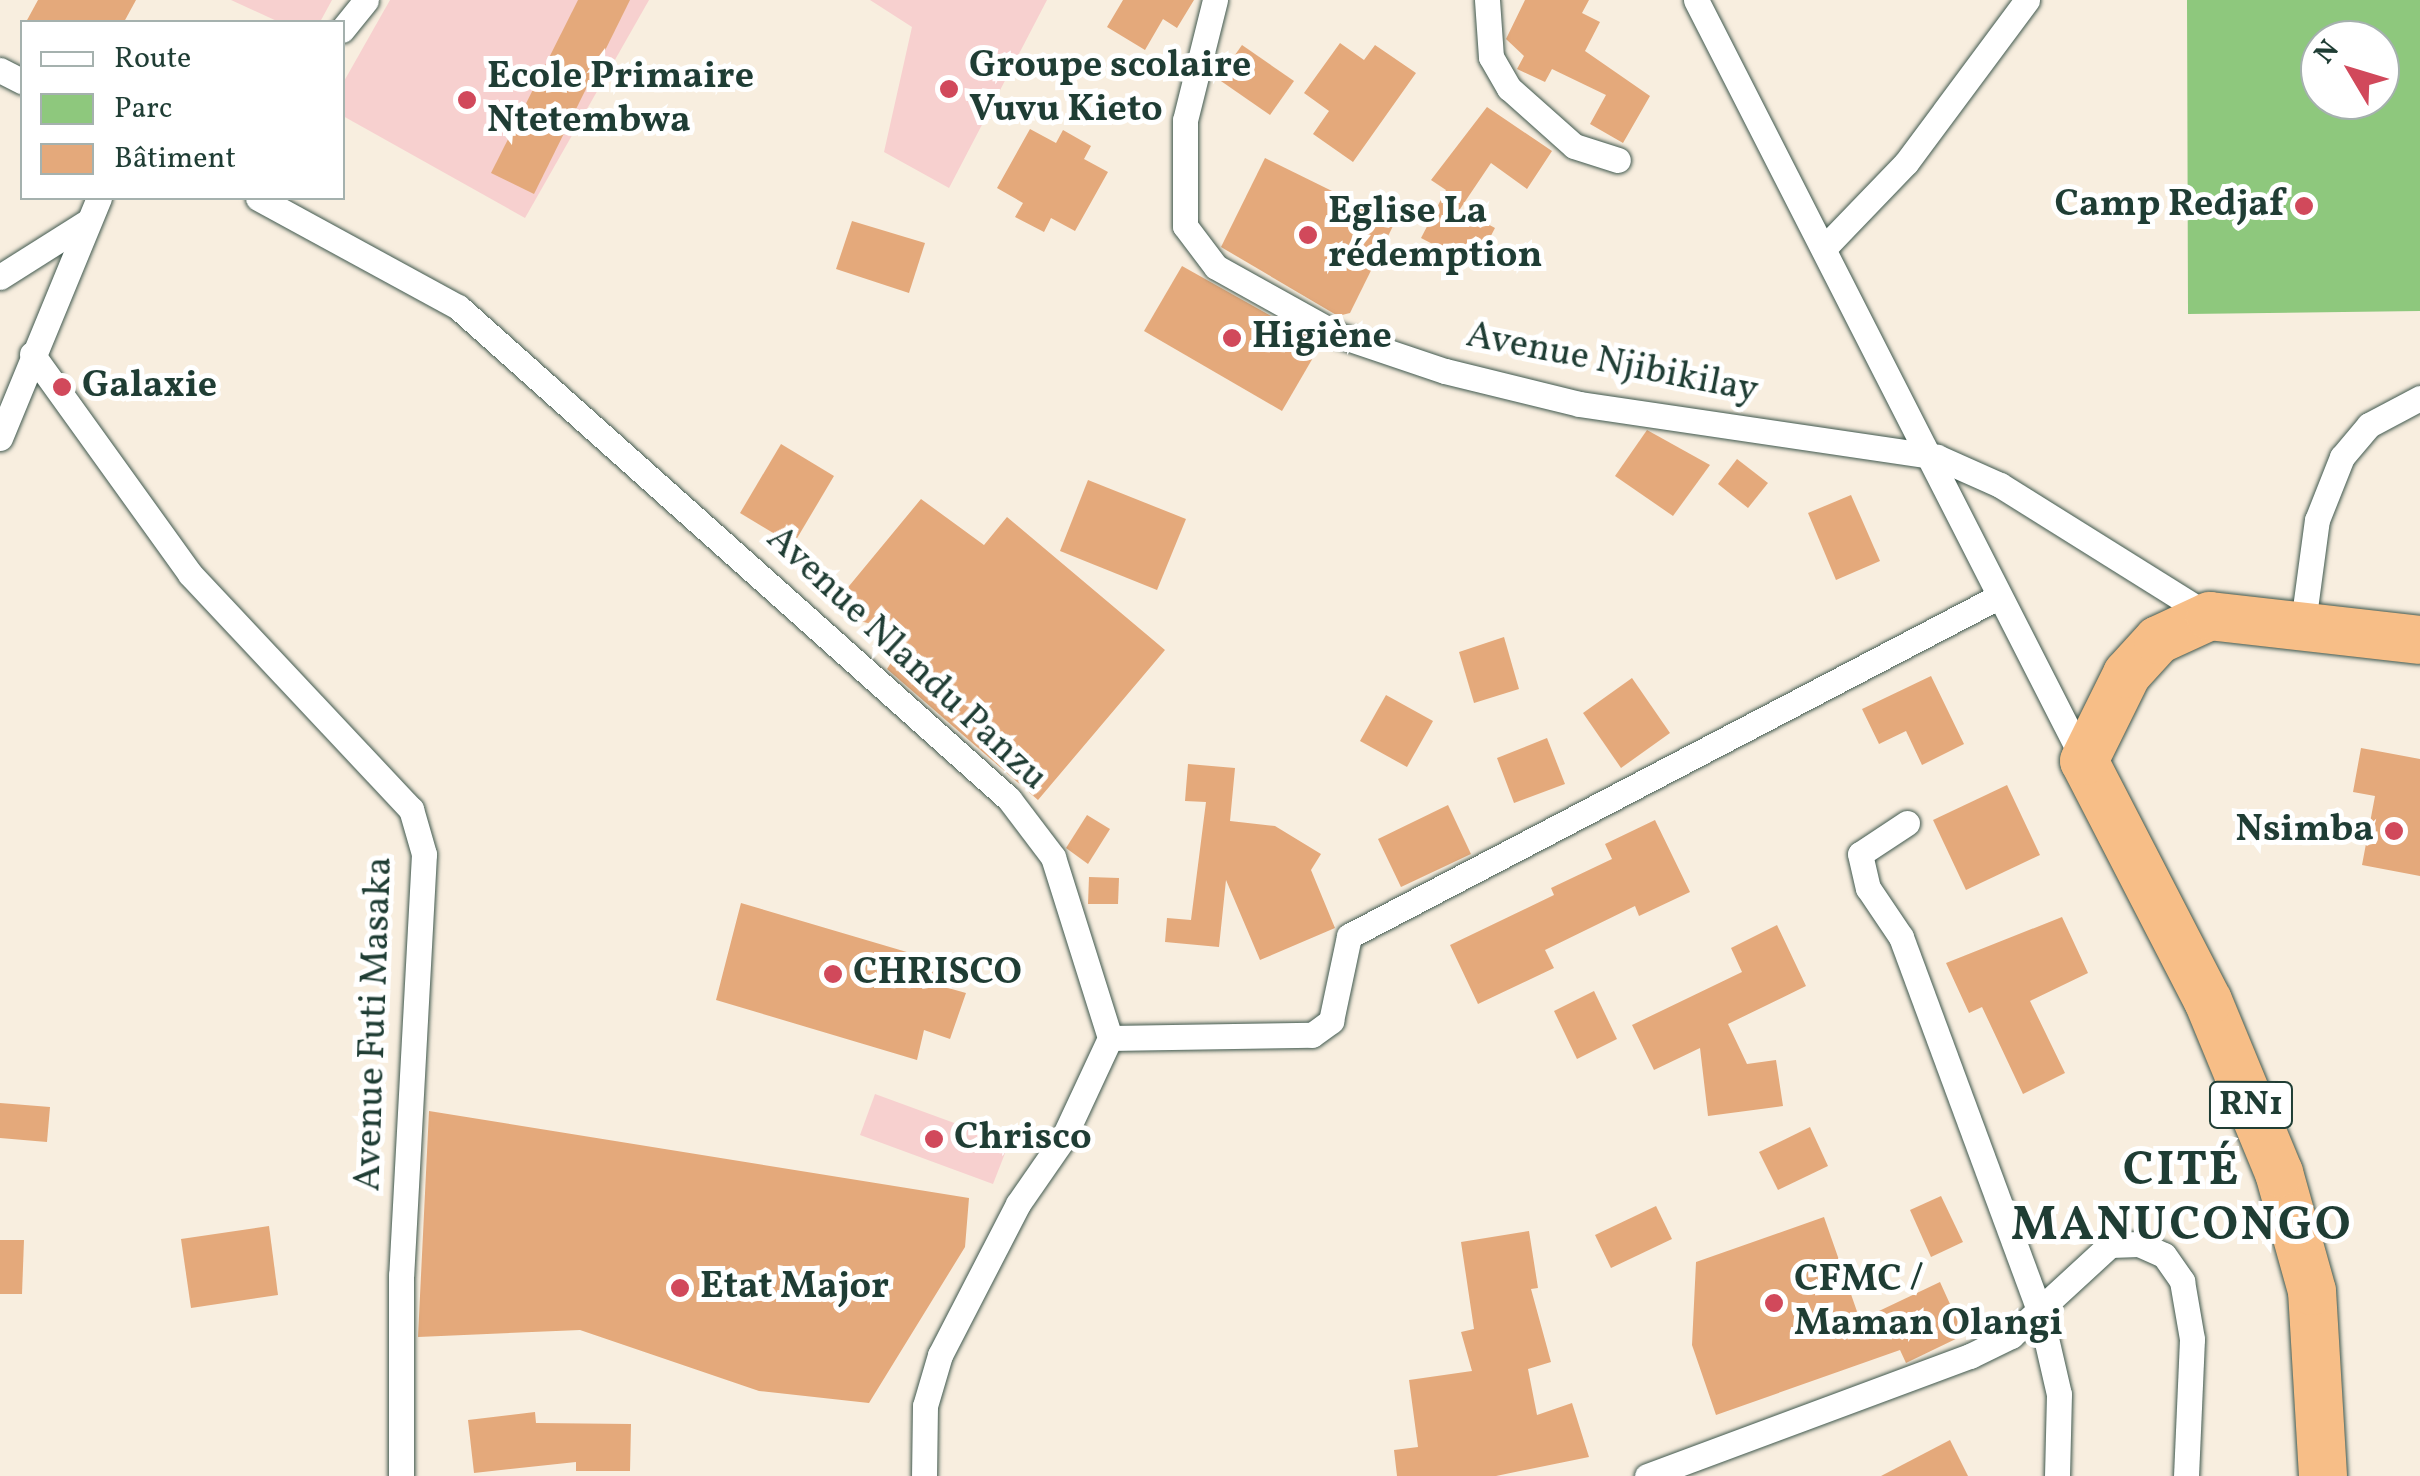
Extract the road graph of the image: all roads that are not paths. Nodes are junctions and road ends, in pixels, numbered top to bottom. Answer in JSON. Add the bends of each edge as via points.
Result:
{"nodes":[{"id":1,"x":366,"y":0,"type":"edge"},
{"id":2,"x":1215,"y":0,"type":"edge"},
{"id":3,"x":1488,"y":0,"type":"edge"},
{"id":4,"x":1696,"y":0,"type":"edge"},
{"id":5,"x":2027,"y":0,"type":"edge"},
{"id":6,"x":345,"y":26,"type":"edge"},
{"id":7,"x":1618,"y":160,"type":"dead end"},
{"id":8,"x":98,"y":200,"type":"edge"},
{"id":9,"x":262,"y":200,"type":"edge"},
{"id":10,"x":87,"y":222,"type":"junction"},
{"id":11,"x":1826,"y":246,"type":"junction"},
{"id":12,"x":0,"y":278,"type":"edge"},
{"id":13,"x":32,"y":354,"type":"junction"},
{"id":14,"x":2420,"y":398,"type":"edge"},
{"id":15,"x":0,"y":438,"type":"edge"},
{"id":16,"x":1937,"y":457,"type":"junction"},
{"id":17,"x":1996,"y":598,"type":"junction"},
{"id":18,"x":2210,"y":616,"type":"junction"},
{"id":19,"x":2303,"y":623,"type":"junction"},
{"id":20,"x":2420,"y":640,"type":"edge"},
{"id":21,"x":2084,"y":761,"type":"junction"},
{"id":22,"x":1906,"y":823,"type":"dead end"},
{"id":23,"x":1110,"y":1038,"type":"junction"},
{"id":24,"x":2040,"y":1312,"type":"junction"},
{"id":25,"x":401,"y":1476,"type":"edge"},
{"id":26,"x":924,"y":1476,"type":"edge"},
{"id":27,"x":1647,"y":1476,"type":"edge"},
{"id":28,"x":2057,"y":1476,"type":"edge"},
{"id":29,"x":2186,"y":1476,"type":"edge"},
{"id":30,"x":2323,"y":1476,"type":"edge"}],
"edges":[{"from":1,"to":6,"type":"street"},
{"from":2,"to":16,"type":"street","name":"Avenue Njibikilay","via":[[1185,120],[1185,226],[1216,268],[1338,335],[1445,372],[1579,404]]},
{"from":3,"to":7,"type":"street","via":[[1491,56],[1509,88],[1574,146]]},
{"from":4,"to":11,"type":"street"},
{"from":5,"to":11,"type":"street","via":[[1906,164]]},
{"from":8,"to":10,"type":"street"},
{"from":9,"to":23,"type":"street","name":"Avenue Nlandu Panzu","via":[[458,307],[1008,799],[1053,857]]},
{"from":10,"to":12,"type":"street"},
{"from":10,"to":13,"type":"street"},
{"from":11,"to":16,"type":"street"},
{"from":13,"to":15,"type":"street"},
{"from":13,"to":25,"type":"street","name":"Avenue Futi Masaka","via":[[190,574],[411,809],[424,854],[401,1276]]},
{"from":14,"to":19,"type":"street","via":[[2369,425],[2342,457],[2317,520]]},
{"from":16,"to":17,"type":"street"},
{"from":16,"to":18,"type":"street","name":"Avenue Njibikilay","via":[[2000,485]]},
{"from":17,"to":21,"type":"street"},
{"from":17,"to":23,"type":"street","via":[[1349,936],[1330,1021],[1312,1035]]},
{"from":18,"to":19,"type":"highway"},
{"from":18,"to":21,"type":"highway","via":[[2158,640],[2127,674]]},
{"from":19,"to":20,"type":"highway"},
{"from":21,"to":30,"type":"highway","number":"RN1","via":[[2208,1002],[2278,1172],[2312,1291]]},
{"from":22,"to":24,"type":"street","via":[[1860,854],[1868,888],[1901,936]]},
{"from":23,"to":26,"type":"street","via":[[1064,1139],[1018,1204],[940,1354],[925,1406]]},
{"from":24,"to":27,"type":"street","via":[[1970,1356]]},
{"from":24,"to":28,"type":"street","via":[[2058,1394]]},
{"from":24,"to":29,"type":"street","via":[[2110,1245],[2164,1255],[2182,1281],[2192,1338]]}]}
